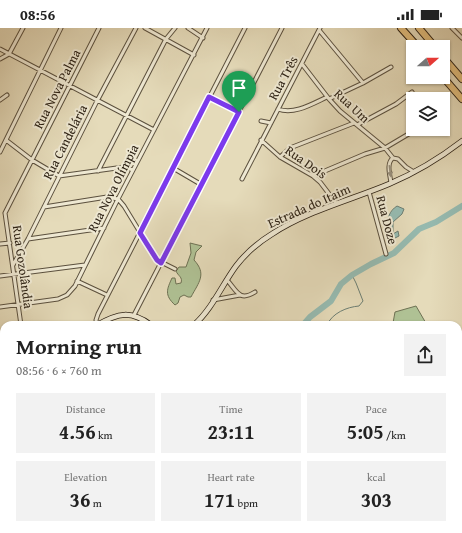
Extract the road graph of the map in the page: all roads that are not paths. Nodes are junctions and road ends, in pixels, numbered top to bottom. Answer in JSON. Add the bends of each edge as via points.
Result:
{"nodes":[{"id":1,"x":23,"y":28,"type":"edge"},
{"id":2,"x":61,"y":28,"type":"edge"},
{"id":3,"x":99,"y":28,"type":"edge"},
{"id":4,"x":136,"y":28,"type":"edge"},
{"id":5,"x":145,"y":28,"type":"edge"},
{"id":6,"x":175,"y":28,"type":"edge"},
{"id":7,"x":188,"y":28,"type":"edge"},
{"id":8,"x":207,"y":28,"type":"edge"},
{"id":9,"x":245,"y":28,"type":"edge"},
{"id":10,"x":282,"y":28,"type":"edge"},
{"id":11,"x":401,"y":28,"type":"edge"},
{"id":12,"x":419,"y":28,"type":"edge"},
{"id":13,"x":452,"y":28,"type":"edge"},
{"id":14,"x":320,"y":29,"type":"edge"},
{"id":15,"x":203,"y":38,"type":"junction"},
{"id":16,"x":462,"y":38,"type":"edge"},
{"id":17,"x":166,"y":39,"type":"junction"},
{"id":18,"x":412,"y":40,"type":"edge"},
{"id":19,"x":429,"y":40,"type":"edge"},
{"id":20,"x":0,"y":50,"type":"edge"},
{"id":21,"x":9,"y":54,"type":"junction"},
{"id":22,"x":194,"y":55,"type":"junction"},
{"id":23,"x":0,"y":59,"type":"edge"},
{"id":24,"x":302,"y":64,"type":"junction"},
{"id":25,"x":450,"y":65,"type":"edge"},
{"id":26,"x":391,"y":67,"type":"dead end"},
{"id":27,"x":40,"y":70,"type":"junction"},
{"id":28,"x":462,"y":80,"type":"edge"},
{"id":29,"x":363,"y":83,"type":"junction"},
{"id":30,"x":449,"y":84,"type":"edge"},
{"id":31,"x":69,"y":86,"type":"junction"},
{"id":32,"x":7,"y":95,"type":"dead end"},
{"id":33,"x":406,"y":96,"type":"edge"},
{"id":34,"x":209,"y":97,"type":"junction"},
{"id":35,"x":328,"y":98,"type":"junction"},
{"id":36,"x":462,"y":99,"type":"edge"},
{"id":37,"x":0,"y":100,"type":"edge"},
{"id":38,"x":97,"y":101,"type":"junction"},
{"id":39,"x":278,"y":109,"type":"junction"},
{"id":40,"x":239,"y":112,"type":"junction"},
{"id":41,"x":126,"y":116,"type":"junction"},
{"id":42,"x":261,"y":121,"type":"dead end"},
{"id":43,"x":271,"y":123,"type":"junction"},
{"id":44,"x":355,"y":124,"type":"junction"},
{"id":45,"x":154,"y":130,"type":"junction"},
{"id":46,"x":406,"y":136,"type":"edge"},
{"id":47,"x":6,"y":140,"type":"junction"},
{"id":48,"x":261,"y":140,"type":"junction"},
{"id":49,"x":462,"y":141,"type":"edge"},
{"id":50,"x":385,"y":148,"type":"junction"},
{"id":51,"x":0,"y":152,"type":"edge"},
{"id":52,"x":280,"y":157,"type":"junction"},
{"id":53,"x":393,"y":158,"type":"junction"},
{"id":54,"x":32,"y":160,"type":"junction"},
{"id":55,"x":173,"y":168,"type":"junction"},
{"id":56,"x":133,"y":170,"type":"junction"},
{"id":57,"x":98,"y":171,"type":"junction"},
{"id":58,"x":414,"y":172,"type":"junction"},
{"id":59,"x":59,"y":176,"type":"junction"},
{"id":60,"x":313,"y":176,"type":"junction"},
{"id":61,"x":242,"y":179,"type":"dead end"},
{"id":62,"x":391,"y":183,"type":"junction"},
{"id":63,"x":202,"y":185,"type":"junction"},
{"id":64,"x":369,"y":192,"type":"junction"},
{"id":65,"x":118,"y":199,"type":"junction"},
{"id":66,"x":336,"y":203,"type":"junction"},
{"id":67,"x":44,"y":207,"type":"junction"},
{"id":68,"x":0,"y":213,"type":"edge"},
{"id":69,"x":5,"y":213,"type":"junction"},
{"id":70,"x":104,"y":228,"type":"junction"},
{"id":71,"x":140,"y":233,"type":"junction"},
{"id":72,"x":28,"y":239,"type":"junction"},
{"id":73,"x":10,"y":243,"type":"junction"},
{"id":74,"x":0,"y":244,"type":"edge"},
{"id":75,"x":386,"y":254,"type":"dead end"},
{"id":76,"x":161,"y":263,"type":"junction"},
{"id":77,"x":13,"y":265,"type":"junction"},
{"id":78,"x":85,"y":265,"type":"junction"},
{"id":79,"x":175,"y":269,"type":"dead end"},
{"id":80,"x":14,"y":274,"type":"junction"},
{"id":81,"x":0,"y":276,"type":"edge"},
{"id":82,"x":227,"y":280,"type":"junction"},
{"id":83,"x":77,"y":281,"type":"junction"},
{"id":84,"x":255,"y":292,"type":"dead end"},
{"id":85,"x":107,"y":295,"type":"junction"},
{"id":86,"x":240,"y":295,"type":"junction"},
{"id":87,"x":213,"y":300,"type":"junction"},
{"id":88,"x":18,"y":305,"type":"junction"},
{"id":89,"x":0,"y":308,"type":"edge"},
{"id":90,"x":134,"y":315,"type":"junction"},
{"id":91,"x":20,"y":321,"type":"edge"},
{"id":92,"x":96,"y":321,"type":"edge"},
{"id":93,"x":105,"y":321,"type":"edge"},
{"id":94,"x":146,"y":321,"type":"edge"},
{"id":95,"x":198,"y":321,"type":"edge"}],
"edges":[{"from":1,"to":21,"type":"street"},
{"from":2,"to":27,"type":"street"},
{"from":3,"to":31,"type":"street","name":"Rua Nova Palma"},
{"from":4,"to":38,"type":"street","name":"Rua Candelária"},
{"from":5,"to":17,"type":"street"},
{"from":6,"to":17,"type":"street"},
{"from":7,"to":15,"type":"street"},
{"from":8,"to":15,"type":"street","name":"Rua Nova Olímpia"},
{"from":9,"to":34,"type":"street"},
{"from":10,"to":40,"type":"street"},
{"from":11,"to":18,"type":"highway"},
{"from":12,"to":19,"type":"highway"},
{"from":13,"to":16,"type":"street"},
{"from":14,"to":24,"type":"street","name":"Rua Três"},
{"from":14,"to":29,"type":"street"},
{"from":15,"to":22,"type":"street","name":"Rua Nova Olímpia"},
{"from":17,"to":22,"type":"street"},
{"from":17,"to":41,"type":"street"},
{"from":20,"to":21,"type":"street"},
{"from":21,"to":23,"type":"street"},
{"from":21,"to":27,"type":"street"},
{"from":22,"to":45,"type":"street","name":"Rua Nova Olímpia"},
{"from":24,"to":35,"type":"street","name":"Rua Um"},
{"from":24,"to":39,"type":"street","name":"Rua Três"},
{"from":25,"to":28,"type":"highway"},
{"from":26,"to":29,"type":"street"},
{"from":27,"to":31,"type":"street"},
{"from":27,"to":47,"type":"street"},
{"from":29,"to":35,"type":"street"},
{"from":30,"to":36,"type":"highway"},
{"from":31,"to":38,"type":"street"},
{"from":31,"to":54,"type":"street","name":"Rua Nova Palma"},
{"from":32,"to":37,"type":"street"},
{"from":33,"to":44,"type":"street"},
{"from":34,"to":40,"type":"street"},
{"from":34,"to":55,"type":"street"},
{"from":35,"to":39,"type":"street","via":[[293,111]]},
{"from":35,"to":44,"type":"street","name":"Rua Um"},
{"from":38,"to":41,"type":"street"},
{"from":38,"to":59,"type":"street","name":"Rua Candelária"},
{"from":39,"to":43,"type":"street","name":"Rua Três"},
{"from":40,"to":63,"type":"street"},
{"from":41,"to":45,"type":"street"},
{"from":41,"to":57,"type":"street"},
{"from":42,"to":43,"type":"street"},
{"from":43,"to":48,"type":"street","name":"Rua Três"},
{"from":44,"to":50,"type":"street","name":"Rua Um"},
{"from":44,"to":52,"type":"street","via":[[290,148]]},
{"from":45,"to":56,"type":"street","name":"Rua Nova Olímpia"},
{"from":46,"to":50,"type":"street"},
{"from":47,"to":51,"type":"street"},
{"from":47,"to":54,"type":"street"},
{"from":48,"to":52,"type":"street","name":"Rua Dois"},
{"from":48,"to":61,"type":"street","name":"Rua Três"},
{"from":49,"to":58,"type":"street","name":"Estrada do Itaim"},
{"from":50,"to":53,"type":"street","name":"Rua Um"},
{"from":50,"to":60,"type":"street"},
{"from":52,"to":60,"type":"street","name":"Rua Dois"},
{"from":53,"to":58,"type":"street","name":"Rua Um"},
{"from":53,"to":62,"type":"street","one_way":true,"via":[[389,164]]},
{"from":54,"to":59,"type":"street"},
{"from":54,"to":69,"type":"street","name":"Rua Nova Palma"},
{"from":55,"to":63,"type":"street"},
{"from":55,"to":71,"type":"street"},
{"from":56,"to":57,"type":"street","via":[[124,167]]},
{"from":56,"to":65,"type":"street","name":"Rua Nova Olímpia"},
{"from":57,"to":59,"type":"street"},
{"from":58,"to":62,"type":"street","name":"Estrada do Itaim"},
{"from":59,"to":67,"type":"street","name":"Rua Candelária"},
{"from":60,"to":66,"type":"street","name":"Rua Dois","via":[[325,187]]},
{"from":62,"to":64,"type":"street","name":"Estrada do Itaim"},
{"from":63,"to":76,"type":"street"},
{"from":64,"to":66,"type":"street","name":"Estrada do Itaim"},
{"from":64,"to":75,"type":"street","name":"Rua Doze"},
{"from":65,"to":67,"type":"street","via":[[107,197]]},
{"from":65,"to":70,"type":"street","name":"Rua Nova Olímpia"},
{"from":65,"to":71,"type":"street"},
{"from":66,"to":82,"type":"street","name":"Estrada do Itaim","via":[[273,233],[241,260]]},
{"from":67,"to":72,"type":"street","name":"Rua Candelária"},
{"from":68,"to":69,"type":"street"},
{"from":69,"to":73,"type":"street","name":"Rua Gozolândia"},
{"from":70,"to":72,"type":"street"},
{"from":70,"to":78,"type":"street","name":"Rua Nova Olímpia"},
{"from":71,"to":76,"type":"street"},
{"from":71,"to":85,"type":"street"},
{"from":72,"to":77,"type":"street","name":"Rua Candelária"},
{"from":73,"to":74,"type":"street"},
{"from":73,"to":77,"type":"street","name":"Rua Gozolândia"},
{"from":76,"to":79,"type":"street"},
{"from":76,"to":90,"type":"street"},
{"from":77,"to":80,"type":"street","name":"Rua Gozolândia"},
{"from":78,"to":80,"type":"street"},
{"from":78,"to":83,"type":"street","name":"Rua Nova Olímpia"},
{"from":80,"to":81,"type":"street"},
{"from":80,"to":88,"type":"street","name":"Rua Gozolândia"},
{"from":82,"to":86,"type":"street"},
{"from":82,"to":87,"type":"street","name":"Estrada do Itaim"},
{"from":83,"to":85,"type":"street"},
{"from":83,"to":88,"type":"street","name":"Rua Nova Olímpia","via":[[63,297]]},
{"from":84,"to":86,"type":"street","via":[[246,297]]},
{"from":85,"to":92,"type":"street"},
{"from":86,"to":87,"type":"street"},
{"from":87,"to":95,"type":"street","name":"Estrada do Itaim"},
{"from":88,"to":89,"type":"street","name":"Rua Nova Olímpia"},
{"from":88,"to":91,"type":"street","name":"Rua Gozolândia"},
{"from":90,"to":93,"type":"street","via":[[116,316]]},
{"from":90,"to":94,"type":"street"}]}
